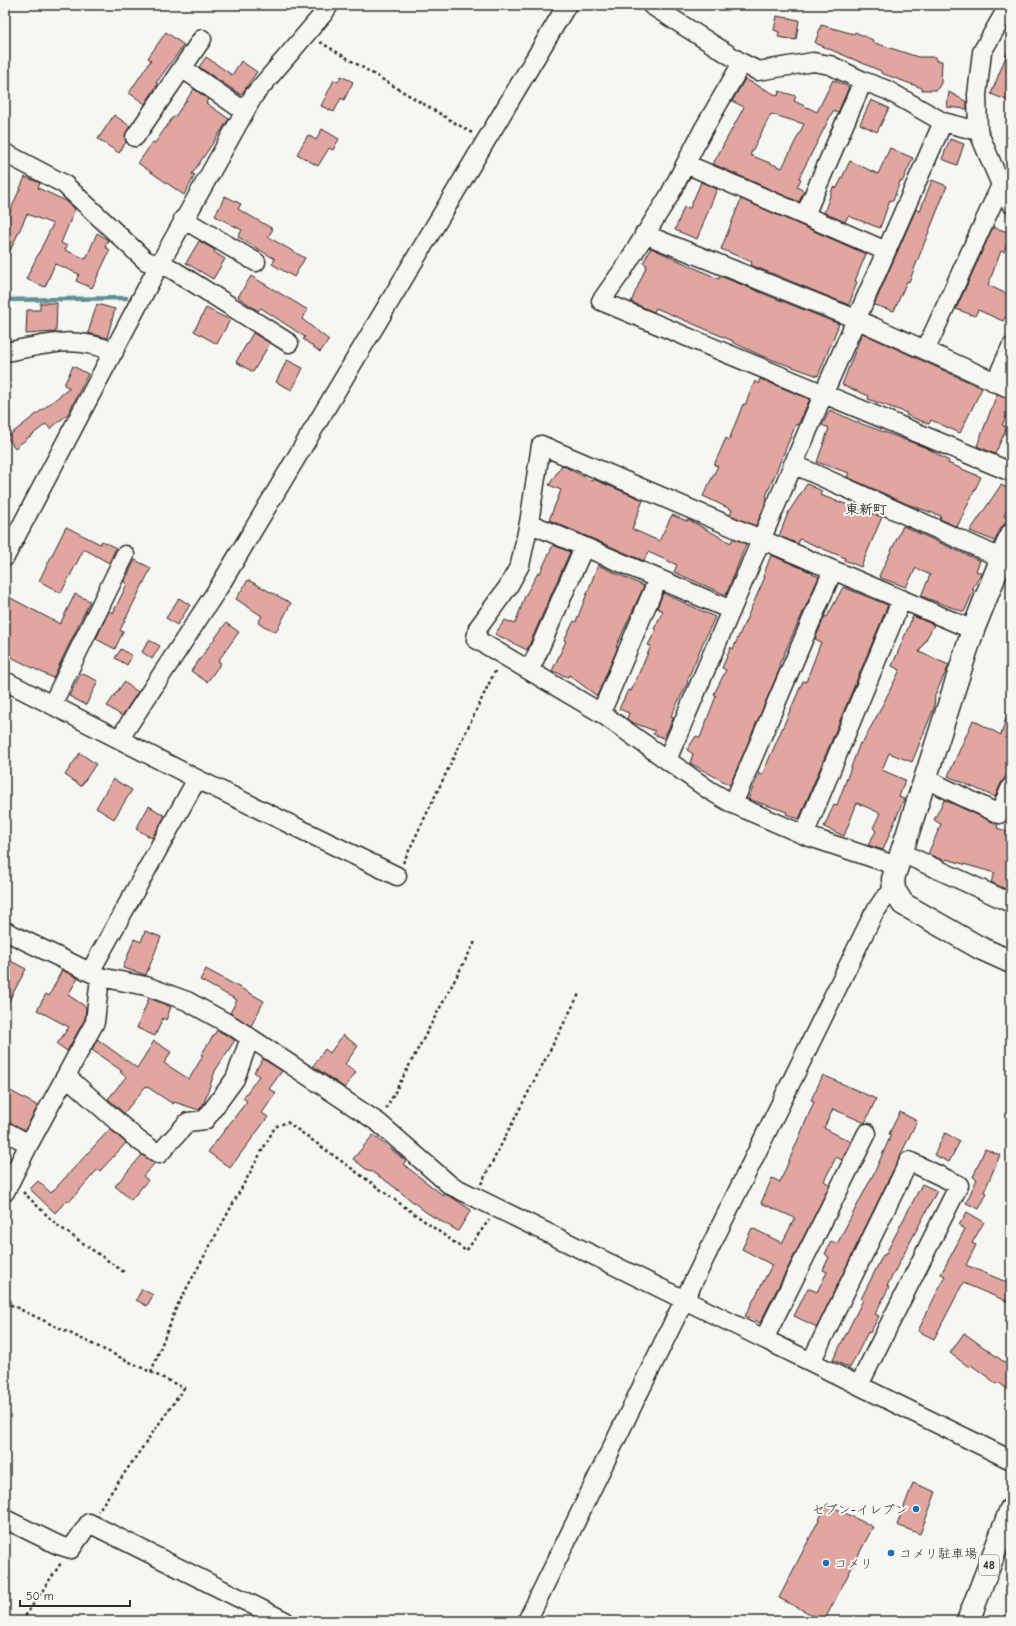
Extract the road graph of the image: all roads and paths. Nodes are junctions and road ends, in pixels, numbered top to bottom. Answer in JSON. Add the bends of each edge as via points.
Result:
{"nodes":[{"id":1,"x":329,"y":5,"type":"edge"},
{"id":2,"x":567,"y":5,"type":"edge"},
{"id":3,"x":651,"y":5,"type":"edge"},
{"id":4,"x":1009,"y":5,"type":"edge"},
{"id":5,"x":306,"y":34,"type":"junction"},
{"id":6,"x":202,"y":39,"type":"dead end"},
{"id":7,"x":742,"y":63,"type":"junction"},
{"id":8,"x":182,"y":68,"type":"junction"},
{"id":9,"x":863,"y":81,"type":"junction"},
{"id":10,"x":244,"y":112,"type":"junction"},
{"id":11,"x":943,"y":122,"type":"junction"},
{"id":12,"x":978,"y":131,"type":"junction"},
{"id":13,"x":135,"y":137,"type":"dead end"},
{"id":14,"x":486,"y":141,"type":"junction"},
{"id":15,"x":5,"y":153,"type":"edge"},
{"id":16,"x":686,"y":164,"type":"junction"},
{"id":17,"x":1001,"y":185,"type":"junction"},
{"id":18,"x":1011,"y":204,"type":"edge"},
{"id":19,"x":805,"y":215,"type":"junction"},
{"id":20,"x":183,"y":219,"type":"junction"},
{"id":21,"x":644,"y":234,"type":"junction"},
{"id":22,"x":886,"y":251,"type":"junction"},
{"id":23,"x":256,"y":262,"type":"dead end"},
{"id":24,"x":159,"y":265,"type":"junction"},
{"id":25,"x":856,"y":319,"type":"junction"},
{"id":26,"x":288,"y":343,"type":"dead end"},
{"id":27,"x":1011,"y":347,"type":"edge"},
{"id":28,"x":926,"y":349,"type":"junction"},
{"id":29,"x":5,"y":352,"type":"edge"},
{"id":30,"x":114,"y":352,"type":"junction"},
{"id":31,"x":1003,"y":386,"type":"edge"},
{"id":32,"x":823,"y":395,"type":"junction"},
{"id":33,"x":793,"y":464,"type":"junction"},
{"id":34,"x":1011,"y":472,"type":"edge"},
{"id":35,"x":529,"y":523,"type":"junction"},
{"id":36,"x":761,"y":539,"type":"junction"},
{"id":37,"x":584,"y":547,"type":"junction"},
{"id":38,"x":1007,"y":549,"type":"edge"},
{"id":39,"x":125,"y":555,"type":"dead end"},
{"id":40,"x":5,"y":557,"type":"edge"},
{"id":41,"x":833,"y":570,"type":"junction"},
{"id":42,"x":658,"y":579,"type":"junction"},
{"id":43,"x":902,"y":600,"type":"junction"},
{"id":44,"x":731,"y":610,"type":"junction"},
{"id":45,"x":972,"y":630,"type":"junction"},
{"id":46,"x":530,"y":670,"type":"junction"},
{"id":47,"x":503,"y":673,"type":"dead end"},
{"id":48,"x":5,"y":681,"type":"edge"},
{"id":49,"x":52,"y":704,"type":"junction"},
{"id":50,"x":601,"y":713,"type":"junction"},
{"id":51,"x":120,"y":738,"type":"junction"},
{"id":52,"x":667,"y":760,"type":"junction"},
{"id":53,"x":197,"y":779,"type":"junction"},
{"id":54,"x":926,"y":779,"type":"junction"},
{"id":55,"x":1011,"y":787,"type":"edge"},
{"id":56,"x":733,"y":804,"type":"junction"},
{"id":57,"x":1005,"y":817,"type":"edge"},
{"id":58,"x":804,"y":835,"type":"junction"},
{"id":59,"x":899,"y":860,"type":"junction"},
{"id":60,"x":397,"y":876,"type":"joint"},
{"id":61,"x":894,"y":890,"type":"junction"},
{"id":62,"x":1011,"y":903,"type":"edge"},
{"id":63,"x":5,"y":931,"type":"edge"},
{"id":64,"x":476,"y":940,"type":"dead end"},
{"id":65,"x":1011,"y":962,"type":"edge"},
{"id":66,"x":95,"y":975,"type":"junction"},
{"id":67,"x":580,"y":992,"type":"dead end"},
{"id":68,"x":250,"y":1038,"type":"junction"},
{"id":69,"x":66,"y":1076,"type":"junction"},
{"id":70,"x":379,"y":1123,"type":"junction"},
{"id":71,"x":5,"y":1131,"type":"edge"},
{"id":72,"x":867,"y":1133,"type":"dead end"},
{"id":73,"x":29,"y":1144,"type":"junction"},
{"id":74,"x":8,"y":1187,"type":"edge"},
{"id":75,"x":474,"y":1197,"type":"junction"},
{"id":76,"x":497,"y":1208,"type":"junction"},
{"id":77,"x":124,"y":1272,"type":"dead end"},
{"id":78,"x":685,"y":1300,"type":"junction"},
{"id":79,"x":5,"y":1302,"type":"edge"},
{"id":80,"x":764,"y":1339,"type":"junction"},
{"id":81,"x":811,"y":1362,"type":"junction"},
{"id":82,"x":151,"y":1372,"type":"junction"},
{"id":83,"x":859,"y":1385,"type":"junction"},
{"id":84,"x":1011,"y":1460,"type":"edge"},
{"id":85,"x":1011,"y":1509,"type":"edge"},
{"id":86,"x":5,"y":1519,"type":"edge"},
{"id":87,"x":89,"y":1523,"type":"junction"},
{"id":88,"x":71,"y":1549,"type":"junction"},
{"id":89,"x":22,"y":1621,"type":"edge"},
{"id":90,"x":285,"y":1621,"type":"edge"},
{"id":91,"x":527,"y":1621,"type":"edge"},
{"id":92,"x":968,"y":1621,"type":"edge"}],
"edges":[{"from":1,"to":5,"type":"street"},
{"from":2,"to":14,"type":"street"},
{"from":3,"to":7,"type":"street"},
{"from":4,"to":12,"type":"street","via":[[982,52],[977,95]]},
{"from":5,"to":10,"type":"street","via":[[254,95]]},
{"from":5,"to":14,"type":"path"},
{"from":6,"to":8,"type":"street"},
{"from":7,"to":9,"type":"street","via":[[758,71],[813,62],[830,65]]},
{"from":7,"to":16,"type":"street"},
{"from":8,"to":10,"type":"street"},
{"from":8,"to":13,"type":"street"},
{"from":9,"to":11,"type":"street","via":[[887,90]]},
{"from":9,"to":19,"type":"street"},
{"from":10,"to":20,"type":"street"},
{"from":11,"to":12,"type":"street"},
{"from":11,"to":22,"type":"street"},
{"from":12,"to":17,"type":"street"},
{"from":14,"to":51,"type":"street","via":[[219,587]]},
{"from":15,"to":24,"type":"street","via":[[64,184],[146,261]]},
{"from":16,"to":19,"type":"street"},
{"from":16,"to":21,"type":"street"},
{"from":17,"to":18,"type":"street"},
{"from":17,"to":28,"type":"street"},
{"from":19,"to":22,"type":"street"},
{"from":20,"to":23,"type":"street"},
{"from":20,"to":24,"type":"street"},
{"from":21,"to":25,"type":"street"},
{"from":21,"to":32,"type":"street","via":[[601,301]]},
{"from":22,"to":25,"type":"street"},
{"from":24,"to":26,"type":"street","via":[[170,268]]},
{"from":24,"to":30,"type":"street"},
{"from":25,"to":28,"type":"street"},
{"from":25,"to":32,"type":"street"},
{"from":27,"to":31,"type":"street"},
{"from":28,"to":31,"type":"street"},
{"from":29,"to":30,"type":"street","via":[[55,342],[100,346]]},
{"from":30,"to":40,"type":"street"},
{"from":32,"to":33,"type":"street"},
{"from":32,"to":34,"type":"street"},
{"from":33,"to":36,"type":"street"},
{"from":33,"to":38,"type":"street"},
{"from":35,"to":36,"type":"street","via":[[541,445]]},
{"from":35,"to":37,"type":"street"},
{"from":35,"to":46,"type":"street","via":[[520,565],[508,587],[478,628],[476,639]]},
{"from":36,"to":41,"type":"street"},
{"from":36,"to":44,"type":"street"},
{"from":37,"to":42,"type":"street"},
{"from":37,"to":46,"type":"street"},
{"from":38,"to":45,"type":"street"},
{"from":39,"to":49,"type":"street"},
{"from":41,"to":43,"type":"street"},
{"from":41,"to":56,"type":"street"},
{"from":42,"to":44,"type":"street"},
{"from":42,"to":50,"type":"street"},
{"from":43,"to":45,"type":"street"},
{"from":43,"to":58,"type":"street"},
{"from":44,"to":52,"type":"street"},
{"from":45,"to":54,"type":"street"},
{"from":46,"to":50,"type":"street"},
{"from":47,"to":60,"type":"path","via":[[496,669]]},
{"from":48,"to":49,"type":"street"},
{"from":49,"to":51,"type":"street"},
{"from":50,"to":52,"type":"street"},
{"from":51,"to":53,"type":"street"},
{"from":52,"to":56,"type":"street"},
{"from":53,"to":60,"type":"street"},
{"from":53,"to":66,"type":"street"},
{"from":54,"to":57,"type":"street"},
{"from":54,"to":59,"type":"street"},
{"from":55,"to":57,"type":"street"},
{"from":56,"to":58,"type":"street"},
{"from":58,"to":59,"type":"street"},
{"from":59,"to":61,"type":"street","via":[[893,879]]},
{"from":59,"to":62,"type":"street"},
{"from":61,"to":65,"type":"street","via":[[903,904],[980,948]]},
{"from":61,"to":78,"type":"street","via":[[883,900],[873,916]]},
{"from":63,"to":66,"type":"street"},
{"from":64,"to":70,"type":"path"},
{"from":66,"to":68,"type":"street","via":[[146,986],[187,1001],[234,1026]]},
{"from":66,"to":69,"type":"street","via":[[95,1022]]},
{"from":67,"to":75,"type":"path"},
{"from":68,"to":69,"type":"street","via":[[235,1079],[205,1120],[188,1122],[159,1154],[138,1140]]},
{"from":68,"to":70,"type":"street"},
{"from":69,"to":73,"type":"street"},
{"from":70,"to":75,"type":"street","via":[[450,1186]]},
{"from":71,"to":73,"type":"street"},
{"from":72,"to":80,"type":"street"},
{"from":73,"to":74,"type":"street"},
{"from":74,"to":77,"type":"path"},
{"from":75,"to":76,"type":"street"},
{"from":76,"to":78,"type":"street"},
{"from":76,"to":82,"type":"path","via":[[466,1251],[287,1122],[275,1127],[177,1306]]},
{"from":78,"to":80,"type":"street"},
{"from":78,"to":91,"type":"street"},
{"from":79,"to":82,"type":"path"},
{"from":80,"to":81,"type":"street"},
{"from":81,"to":83,"type":"street"},
{"from":81,"to":83,"type":"street","via":[[909,1161],[959,1185]]},
{"from":82,"to":87,"type":"path","via":[[184,1388]]},
{"from":83,"to":84,"type":"street"},
{"from":85,"to":92,"type":"street","number":"48"},
{"from":86,"to":88,"type":"street"},
{"from":87,"to":88,"type":"street"},
{"from":87,"to":90,"type":"street"},
{"from":88,"to":89,"type":"path"}]}
